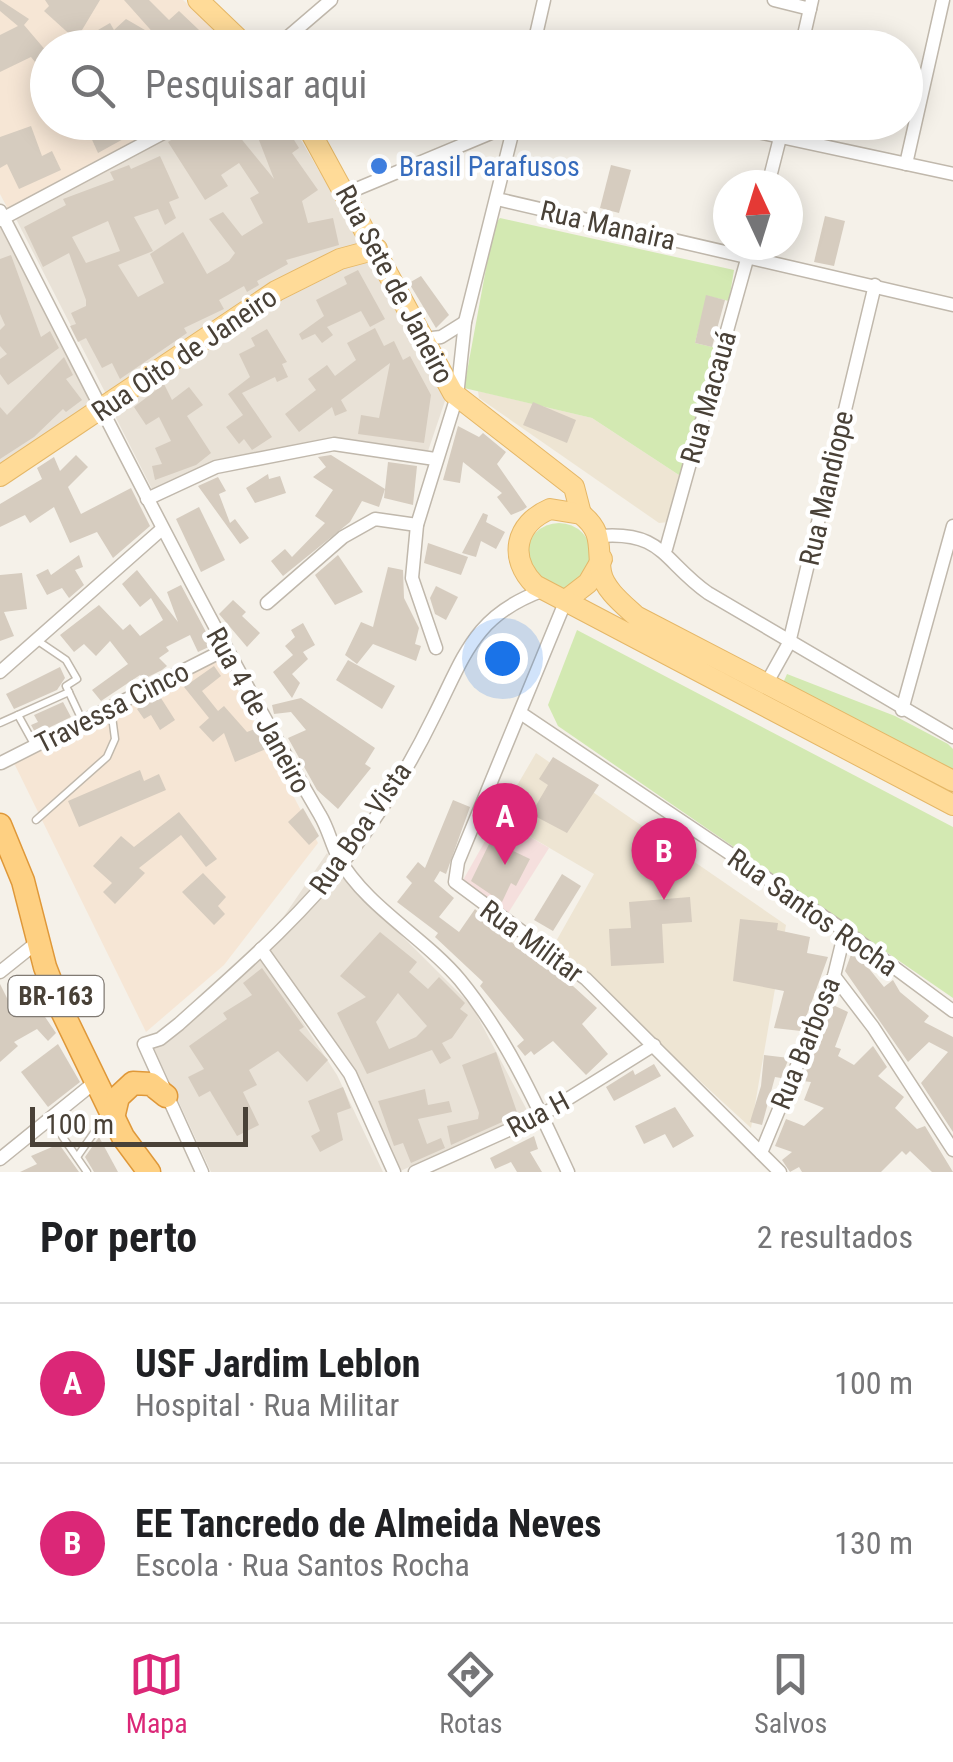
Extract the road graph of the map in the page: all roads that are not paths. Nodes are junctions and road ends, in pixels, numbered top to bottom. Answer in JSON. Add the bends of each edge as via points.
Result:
{"nodes":[{"id":1,"x":198,"y":0,"type":"edge"},
{"id":2,"x":331,"y":0,"type":"edge"},
{"id":3,"x":544,"y":0,"type":"edge"},
{"id":4,"x":774,"y":0,"type":"edge"},
{"id":5,"x":943,"y":0,"type":"edge"},
{"id":6,"x":811,"y":4,"type":"edge"},
{"id":7,"x":229,"y":30,"type":"edge"},
{"id":8,"x":296,"y":30,"type":"edge"},
{"id":9,"x":536,"y":30,"type":"edge"},
{"id":10,"x":806,"y":30,"type":"edge"},
{"id":11,"x":923,"y":89,"type":"edge"},
{"id":12,"x":149,"y":140,"type":"edge"},
{"id":13,"x":316,"y":140,"type":"edge"},
{"id":14,"x":472,"y":140,"type":"edge"},
{"id":15,"x":511,"y":140,"type":"edge"},
{"id":16,"x":780,"y":140,"type":"edge"},
{"id":17,"x":795,"y":140,"type":"edge"},
{"id":18,"x":911,"y":140,"type":"edge"},
{"id":19,"x":906,"y":164,"type":"junction"},
{"id":20,"x":772,"y":170,"type":"edge"},
{"id":21,"x":953,"y":174,"type":"edge"},
{"id":22,"x":347,"y":193,"type":"junction"},
{"id":23,"x":497,"y":199,"type":"junction"},
{"id":24,"x":1,"y":217,"type":"edge"},
{"id":25,"x":713,"y":243,"type":"edge"},
{"id":26,"x":377,"y":249,"type":"junction"},
{"id":27,"x":747,"y":260,"type":"edge"},
{"id":28,"x":783,"y":260,"type":"edge"},
{"id":29,"x":875,"y":285,"type":"junction"},
{"id":30,"x":953,"y":305,"type":"edge"},
{"id":31,"x":465,"y":322,"type":"junction"},
{"id":32,"x":424,"y":339,"type":"junction"},
{"id":33,"x":457,"y":396,"type":"junction"},
{"id":34,"x":103,"y":407,"type":"junction"},
{"id":35,"x":435,"y":458,"type":"junction"},
{"id":36,"x":0,"y":476,"type":"edge"},
{"id":37,"x":147,"y":499,"type":"junction"},
{"id":38,"x":581,"y":514,"type":"junction"},
{"id":39,"x":416,"y":525,"type":"junction"},
{"id":40,"x":953,"y":526,"type":"edge"},
{"id":41,"x":162,"y":530,"type":"junction"},
{"id":42,"x":600,"y":536,"type":"junction"},
{"id":43,"x":666,"y":549,"type":"junction"},
{"id":44,"x":602,"y":558,"type":"junction"},
{"id":45,"x":544,"y":590,"type":"junction"},
{"id":46,"x":566,"y":600,"type":"junction"},
{"id":47,"x":268,"y":602,"type":"dead end"},
{"id":48,"x":36,"y":640,"type":"junction"},
{"id":49,"x":789,"y":642,"type":"junction"},
{"id":50,"x":436,"y":648,"type":"dead end"},
{"id":51,"x":224,"y":650,"type":"junction"},
{"id":52,"x":0,"y":672,"type":"edge"},
{"id":53,"x":765,"y":686,"type":"junction"},
{"id":54,"x":69,"y":692,"type":"junction"},
{"id":55,"x":111,"y":707,"type":"junction"},
{"id":56,"x":902,"y":710,"type":"junction"},
{"id":57,"x":522,"y":714,"type":"junction"},
{"id":58,"x":18,"y":715,"type":"junction"},
{"id":59,"x":82,"y":722,"type":"junction"},
{"id":60,"x":0,"y":723,"type":"edge"},
{"id":61,"x":953,"y":737,"type":"edge"},
{"id":62,"x":35,"y":746,"type":"junction"},
{"id":63,"x":0,"y":764,"type":"edge"},
{"id":64,"x":953,"y":782,"type":"edge"},
{"id":65,"x":953,"y":805,"type":"edge"},
{"id":66,"x":36,"y":820,"type":"dead end"},
{"id":67,"x":0,"y":824,"type":"edge"},
{"id":68,"x":342,"y":862,"type":"junction"},
{"id":69,"x":845,"y":931,"type":"junction"},
{"id":70,"x":40,"y":940,"type":"junction"},
{"id":71,"x":261,"y":949,"type":"junction"},
{"id":72,"x":0,"y":972,"type":"edge"},
{"id":73,"x":834,"y":976,"type":"junction"},
{"id":74,"x":953,"y":1012,"type":"edge"},
{"id":75,"x":654,"y":1044,"type":"junction"},
{"id":76,"x":95,"y":1082,"type":"junction"},
{"id":77,"x":166,"y":1096,"type":"junction"},
{"id":78,"x":112,"y":1114,"type":"junction"},
{"id":79,"x":542,"y":1115,"type":"junction"},
{"id":80,"x":50,"y":1118,"type":"junction"},
{"id":81,"x":953,"y":1150,"type":"edge"},
{"id":82,"x":761,"y":1153,"type":"junction"},
{"id":83,"x":77,"y":1156,"type":"junction"},
{"id":84,"x":0,"y":1159,"type":"edge"},
{"id":85,"x":141,"y":1167,"type":"edge"},
{"id":86,"x":88,"y":1172,"type":"edge"},
{"id":87,"x":202,"y":1172,"type":"edge"},
{"id":88,"x":394,"y":1172,"type":"edge"},
{"id":89,"x":415,"y":1172,"type":"edge"},
{"id":90,"x":568,"y":1172,"type":"edge"},
{"id":91,"x":780,"y":1172,"type":"edge"}],
"edges":[{"from":1,"to":7,"type":"main road"},
{"from":2,"to":8,"type":"street"},
{"from":3,"to":9,"type":"street"},
{"from":4,"to":6,"type":"street"},
{"from":5,"to":11,"type":"street"},
{"from":6,"to":10,"type":"street"},
{"from":12,"to":24,"type":"street"},
{"from":13,"to":22,"type":"main road","name":"Rua Sete de Janeiro"},
{"from":14,"to":22,"type":"street"},
{"from":15,"to":23,"type":"street"},
{"from":16,"to":20,"type":"street"},
{"from":17,"to":19,"type":"street"},
{"from":18,"to":19,"type":"street"},
{"from":19,"to":21,"type":"street"},
{"from":22,"to":26,"type":"main road","name":"Rua Sete de Janeiro"},
{"from":23,"to":25,"type":"street","name":"Rua Manaira"},
{"from":23,"to":31,"type":"street"},
{"from":24,"to":34,"type":"street","name":"Rua 4 de Janeiro"},
{"from":26,"to":32,"type":"main road","name":"Rua Sete de Janeiro"},
{"from":26,"to":34,"type":"main road","name":"Rua Oito de Janeiro","via":[[276,291]]},
{"from":27,"to":43,"type":"street","name":"Rua Macauá"},
{"from":28,"to":29,"type":"street","name":"Rua Manaira"},
{"from":29,"to":30,"type":"street","name":"Rua Manaira"},
{"from":29,"to":49,"type":"street","name":"Rua Mandiope"},
{"from":31,"to":32,"type":"street"},
{"from":31,"to":33,"type":"street"},
{"from":32,"to":33,"type":"main road","name":"Rua Sete de Janeiro"},
{"from":33,"to":35,"type":"street"},
{"from":33,"to":38,"type":"main road","name":"Rua Sete de Janeiro","via":[[574,487]]},
{"from":34,"to":36,"type":"main road","name":"Rua Oito de Janeiro"},
{"from":34,"to":37,"type":"street","name":"Rua 4 de Janeiro"},
{"from":35,"to":37,"type":"street","via":[[334,444],[216,468]]},
{"from":35,"to":39,"type":"street"},
{"from":37,"to":41,"type":"street","name":"Rua 4 de Janeiro"},
{"from":38,"to":42,"type":"main road"},
{"from":38,"to":45,"type":"main road","via":[[550,509],[520,536],[519,563]]},
{"from":39,"to":47,"type":"street","via":[[375,519],[342,537]]},
{"from":39,"to":50,"type":"street","via":[[412,578]]},
{"from":40,"to":56,"type":"street"},
{"from":41,"to":48,"type":"street"},
{"from":41,"to":51,"type":"street","name":"Rua 4 de Janeiro"},
{"from":42,"to":43,"type":"street","via":[[638,536]]},
{"from":42,"to":44,"type":"main road"},
{"from":43,"to":49,"type":"street","via":[[689,580]]},
{"from":44,"to":46,"type":"main road"},
{"from":44,"to":53,"type":"main road","via":[[608,588],[636,616]]},
{"from":45,"to":46,"type":"main road"},
{"from":45,"to":68,"type":"street","name":"Rua Boa Vista","via":[[501,611],[472,638],[402,773]]},
{"from":46,"to":57,"type":"street","name":"Rua Militar"},
{"from":46,"to":65,"type":"main road"},
{"from":48,"to":52,"type":"street"},
{"from":48,"to":54,"type":"lane","via":[[66,660],[77,680],[66,686]]},
{"from":49,"to":53,"type":"street","name":"Rua Mandiope"},
{"from":49,"to":56,"type":"street"},
{"from":51,"to":55,"type":"street","name":"Travessa Cinco"},
{"from":51,"to":68,"type":"street","name":"Rua 4 de Janeiro"},
{"from":53,"to":64,"type":"main road"},
{"from":54,"to":58,"type":"lane"},
{"from":54,"to":59,"type":"lane"},
{"from":55,"to":59,"type":"street","name":"Travessa Cinco"},
{"from":55,"to":66,"type":"lane","via":[[115,738],[107,758]]},
{"from":56,"to":61,"type":"street"},
{"from":57,"to":69,"type":"street","name":"Rua Santos Rocha"},
{"from":57,"to":75,"type":"street","name":"Rua Militar","via":[[458,862],[456,882],[586,979]]},
{"from":58,"to":60,"type":"lane"},
{"from":58,"to":62,"type":"lane"},
{"from":59,"to":62,"type":"street","name":"Travessa Cinco"},
{"from":62,"to":63,"type":"street","name":"Travessa Cinco"},
{"from":67,"to":70,"type":"highway","number":"BR-163"},
{"from":68,"to":71,"type":"street","name":"Rua Boa Vista"},
{"from":68,"to":79,"type":"street","name":"Rua 4 de Janeiro","via":[[459,978]]},
{"from":69,"to":73,"type":"street","name":"Rua Barbosa"},
{"from":69,"to":74,"type":"street","name":"Rua Santos Rocha"},
{"from":70,"to":72,"type":"street"},
{"from":70,"to":76,"type":"highway","number":"BR-163","via":[[48,977]]},
{"from":71,"to":77,"type":"street","name":"Rua Boa Vista","via":[[168,1033],[144,1044]]},
{"from":71,"to":88,"type":"street","via":[[350,1074]]},
{"from":73,"to":81,"type":"street"},
{"from":73,"to":82,"type":"street","name":"Rua Barbosa"},
{"from":75,"to":79,"type":"street","name":"Rua H"},
{"from":75,"to":82,"type":"street","name":"Rua Militar"},
{"from":76,"to":78,"type":"highway","number":"BR-163"},
{"from":76,"to":80,"type":"street"},
{"from":77,"to":78,"type":"highway","via":[[151,1084],[133,1084]]},
{"from":77,"to":87,"type":"street"},
{"from":78,"to":83,"type":"lane"},
{"from":78,"to":85,"type":"highway","number":"BR-163"},
{"from":79,"to":89,"type":"street","name":"Rua H"},
{"from":79,"to":90,"type":"street","name":"Rua 4 de Janeiro"},
{"from":80,"to":83,"type":"lane"},
{"from":80,"to":84,"type":"street"},
{"from":82,"to":91,"type":"street","name":"Rua Militar"},
{"from":83,"to":86,"type":"lane"}]}
